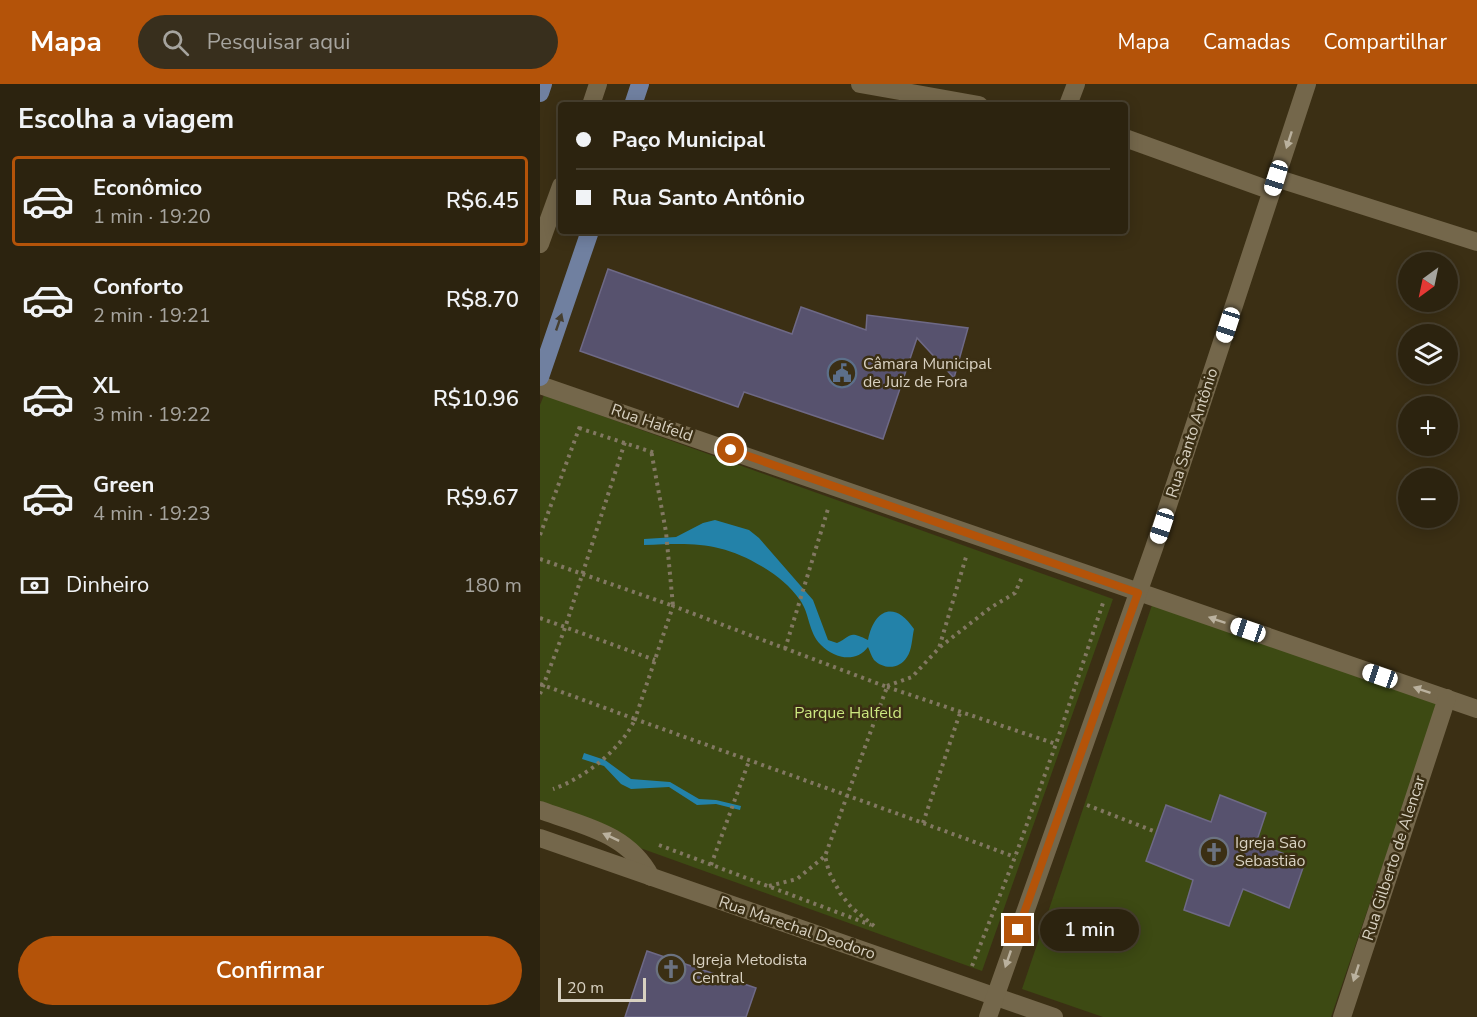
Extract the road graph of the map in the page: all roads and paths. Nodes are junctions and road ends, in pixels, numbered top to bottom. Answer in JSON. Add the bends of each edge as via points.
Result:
{"nodes":[{"id":1,"x":543,"y":84,"type":"edge"},
{"id":2,"x":598,"y":84,"type":"edge"},
{"id":3,"x":640,"y":84,"type":"edge"},
{"id":4,"x":860,"y":84,"type":"edge"},
{"id":5,"x":1076,"y":84,"type":"edge"},
{"id":6,"x":1301,"y":86,"type":"edge"},
{"id":7,"x":917,"y":89,"type":"edge"},
{"id":8,"x":540,"y":93,"type":"edge"},
{"id":9,"x":592,"y":102,"type":"edge"},
{"id":10,"x":634,"y":102,"type":"edge"},
{"id":11,"x":968,"y":102,"type":"edge"},
{"id":12,"x":1069,"y":102,"type":"edge"},
{"id":13,"x":1128,"y":139,"type":"edge"},
{"id":14,"x":1274,"y":185,"type":"junction"},
{"id":15,"x":558,"y":194,"type":"edge"},
{"id":16,"x":589,"y":234,"type":"edge"},
{"id":17,"x":1477,"y":242,"type":"edge"},
{"id":18,"x":540,"y":244,"type":"edge"},
{"id":19,"x":540,"y":377,"type":"edge"},
{"id":20,"x":540,"y":385,"type":"edge"},
{"id":21,"x":588,"y":401,"type":"junction"},
{"id":22,"x":635,"y":417,"type":"junction"},
{"id":23,"x":579,"y":428,"type":"junction"},
{"id":24,"x":625,"y":443,"type":"junction"},
{"id":25,"x":652,"y":452,"type":"junction"},
{"id":26,"x":663,"y":455,"type":"dead end"},
{"id":27,"x":817,"y":506,"type":"dead end"},
{"id":28,"x":540,"y":535,"type":"edge"},
{"id":29,"x":966,"y":555,"type":"dead end"},
{"id":30,"x":540,"y":559,"type":"edge"},
{"id":31,"x":583,"y":573,"type":"junction"},
{"id":32,"x":1024,"y":573,"type":"dead end"},
{"id":33,"x":1110,"y":583,"type":"junction"},
{"id":34,"x":1138,"y":593,"type":"junction"},
{"id":35,"x":673,"y":606,"type":"junction"},
{"id":36,"x":540,"y":618,"type":"edge"},
{"id":37,"x":565,"y":628,"type":"junction"},
{"id":38,"x":939,"y":648,"type":"junction"},
{"id":39,"x":785,"y":649,"type":"junction"},
{"id":40,"x":655,"y":660,"type":"junction"},
{"id":41,"x":542,"y":685,"type":"edge"},
{"id":42,"x":887,"y":687,"type":"junction"},
{"id":43,"x":540,"y":694,"type":"edge"},
{"id":44,"x":1446,"y":698,"type":"junction"},
{"id":45,"x":1477,"y":709,"type":"edge"},
{"id":46,"x":960,"y":713,"type":"junction"},
{"id":47,"x":635,"y":719,"type":"junction"},
{"id":48,"x":1056,"y":744,"type":"junction"},
{"id":49,"x":749,"y":761,"type":"junction"},
{"id":50,"x":546,"y":791,"type":"dead end"},
{"id":51,"x":847,"y":796,"type":"junction"},
{"id":52,"x":1066,"y":797,"type":"junction"},
{"id":53,"x":540,"y":810,"type":"edge"},
{"id":54,"x":923,"y":823,"type":"junction"},
{"id":55,"x":1156,"y":832,"type":"dead end"},
{"id":56,"x":540,"y":838,"type":"edge"},
{"id":57,"x":658,"y":845,"type":"dead end"},
{"id":58,"x":825,"y":856,"type":"junction"},
{"id":59,"x":1015,"y":857,"type":"junction"},
{"id":60,"x":711,"y":865,"type":"junction"},
{"id":61,"x":651,"y":877,"type":"junction"},
{"id":62,"x":767,"y":886,"type":"junction"},
{"id":63,"x":874,"y":926,"type":"junction"},
{"id":64,"x":885,"y":930,"type":"dead end"},
{"id":65,"x":964,"y":986,"type":"junction"},
{"id":66,"x":995,"y":997,"type":"junction"},
{"id":67,"x":988,"y":1017,"type":"edge"},
{"id":68,"x":1054,"y":1017,"type":"edge"},
{"id":69,"x":1342,"y":1017,"type":"edge"}],
"edges":[{"from":1,"to":8,"type":"main road"},
{"from":2,"to":9,"type":"street"},
{"from":3,"to":10,"type":"main road"},
{"from":4,"to":7,"type":"street"},
{"from":5,"to":12,"type":"street"},
{"from":6,"to":14,"type":"street","name":"Rua Santo Antônio","one_way":true},
{"from":7,"to":11,"type":"street"},
{"from":13,"to":14,"type":"street"},
{"from":14,"to":17,"type":"street"},
{"from":14,"to":34,"type":"street","name":"Rua Santo Antônio"},
{"from":15,"to":18,"type":"street"},
{"from":19,"to":16,"type":"main road","one_way":true},
{"from":20,"to":21,"type":"street","name":"Rua Halfeld"},
{"from":21,"to":22,"type":"street","name":"Rua Halfeld"},
{"from":21,"to":23,"type":"path"},
{"from":22,"to":24,"type":"path"},
{"from":22,"to":25,"type":"path"},
{"from":22,"to":33,"type":"street","name":"Rua Halfeld"},
{"from":23,"to":24,"type":"path"},
{"from":23,"to":28,"type":"path"},
{"from":24,"to":25,"type":"path"},
{"from":24,"to":31,"type":"path"},
{"from":25,"to":26,"type":"path"},
{"from":25,"to":35,"type":"path","via":[[666,532]]},
{"from":27,"to":39,"type":"path","via":[[828,509]]},
{"from":29,"to":38,"type":"path"},
{"from":30,"to":31,"type":"path"},
{"from":31,"to":35,"type":"path"},
{"from":31,"to":37,"type":"path"},
{"from":32,"to":38,"type":"path","via":[[1016,593]]},
{"from":33,"to":34,"type":"street","name":"Rua Halfeld"},
{"from":33,"to":48,"type":"path"},
{"from":44,"to":34,"type":"street","name":"Rua Halfeld","one_way":true},
{"from":34,"to":52,"type":"street","name":"Rua Santo Antônio"},
{"from":35,"to":39,"type":"path"},
{"from":35,"to":40,"type":"path"},
{"from":36,"to":37,"type":"path"},
{"from":37,"to":40,"type":"path"},
{"from":37,"to":41,"type":"path"},
{"from":38,"to":42,"type":"path","via":[[912,676]]},
{"from":39,"to":42,"type":"path"},
{"from":40,"to":47,"type":"path"},
{"from":41,"to":43,"type":"path"},
{"from":41,"to":47,"type":"path"},
{"from":42,"to":46,"type":"path"},
{"from":42,"to":51,"type":"path"},
{"from":44,"to":45,"type":"street","name":"Rua Halfeld"},
{"from":44,"to":69,"type":"street","name":"Rua Gilberto de Alencar","one_way":true},
{"from":46,"to":48,"type":"path"},
{"from":46,"to":54,"type":"path"},
{"from":47,"to":49,"type":"path"},
{"from":47,"to":50,"type":"path","via":[[625,738],[605,757],[567,783]]},
{"from":48,"to":59,"type":"path"},
{"from":49,"to":51,"type":"path"},
{"from":49,"to":60,"type":"path"},
{"from":51,"to":54,"type":"path"},
{"from":51,"to":58,"type":"path"},
{"from":52,"to":55,"type":"path"},
{"from":52,"to":66,"type":"street","name":"Rua Santo Antônio","one_way":true},
{"from":61,"to":53,"type":"street","one_way":true,"via":[[643,862],[620,841]]},
{"from":54,"to":59,"type":"path"},
{"from":56,"to":61,"type":"street","name":"Rua Marechal Deodoro"},
{"from":57,"to":60,"type":"path"},
{"from":58,"to":62,"type":"path","via":[[797,879]]},
{"from":58,"to":63,"type":"path","via":[[840,893],[851,908]]},
{"from":59,"to":65,"type":"path"},
{"from":60,"to":62,"type":"path"},
{"from":61,"to":65,"type":"street","name":"Rua Marechal Deodoro"},
{"from":62,"to":63,"type":"path"},
{"from":63,"to":64,"type":"path"},
{"from":65,"to":66,"type":"street","name":"Rua Marechal Deodoro"},
{"from":66,"to":67,"type":"street","name":"Rua Santo Antônio"},
{"from":66,"to":68,"type":"street","name":"Rua Marechal Deodoro"}]}
